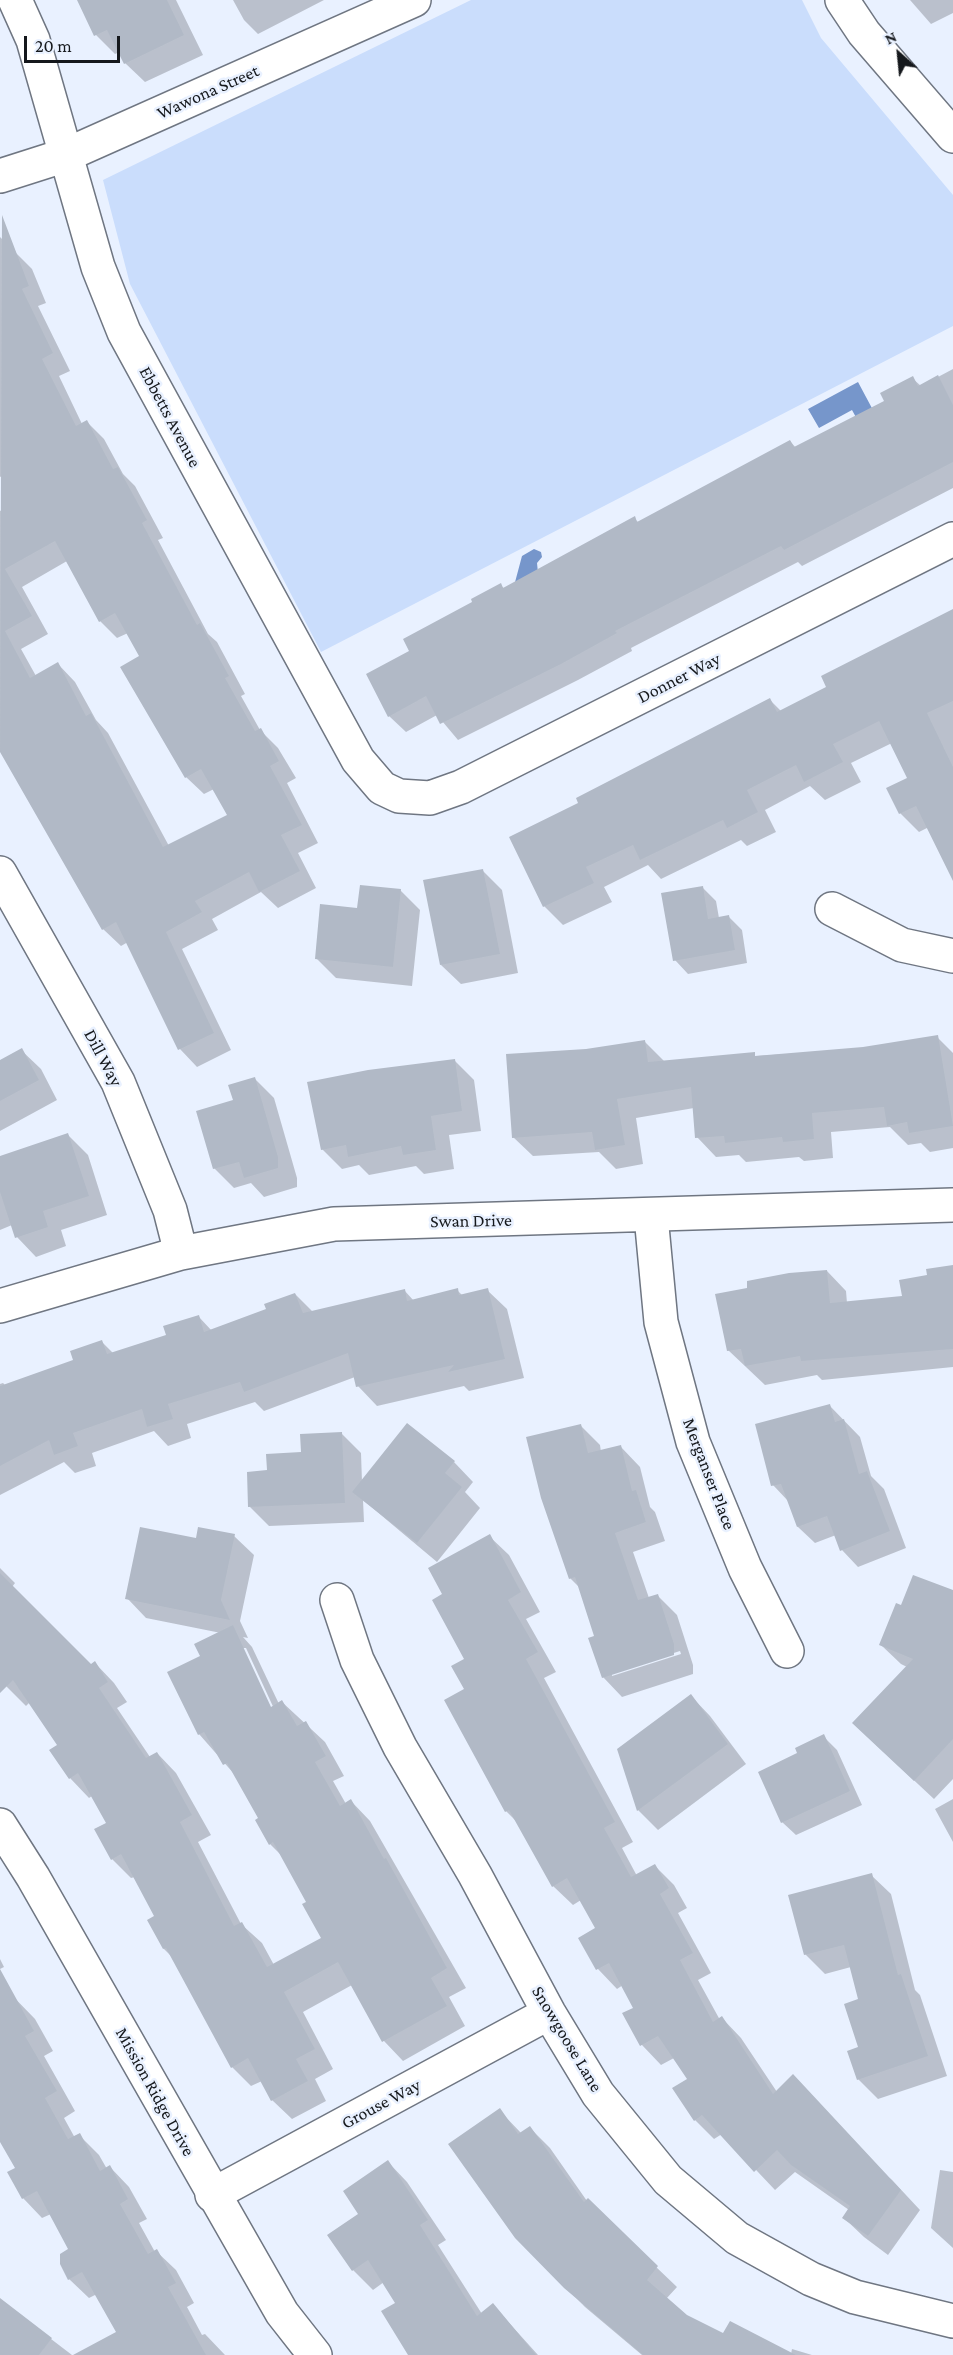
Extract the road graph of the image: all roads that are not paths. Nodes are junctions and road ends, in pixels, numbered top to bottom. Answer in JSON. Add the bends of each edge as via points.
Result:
{"nodes":[{"id":1,"x":15,"y":0,"type":"edge"},
{"id":2,"x":414,"y":0,"type":"edge"},
{"id":3,"x":842,"y":0,"type":"edge"},
{"id":4,"x":953,"y":136,"type":"edge"},
{"id":5,"x":66,"y":155,"type":"junction"},
{"id":6,"x":0,"y":176,"type":"edge"},
{"id":7,"x":953,"y":540,"type":"edge"},
{"id":8,"x":399,"y":796,"type":"joint"},
{"id":9,"x":0,"y":873,"type":"edge"},
{"id":10,"x":832,"y":909,"type":"dead end"},
{"id":11,"x":953,"y":956,"type":"edge"},
{"id":12,"x":953,"y":1205,"type":"edge"},
{"id":13,"x":651,"y":1216,"type":"junction"},
{"id":14,"x":181,"y":1253,"type":"junction"},
{"id":15,"x":0,"y":1306,"type":"edge"},
{"id":16,"x":337,"y":1600,"type":"dead end"},
{"id":17,"x":787,"y":1651,"type":"dead end"},
{"id":18,"x":0,"y":1825,"type":"edge"},
{"id":19,"x":549,"y":2013,"type":"junction"},
{"id":20,"x":212,"y":2195,"type":"junction"},
{"id":21,"x":953,"y":2320,"type":"edge"},
{"id":22,"x":315,"y":2355,"type":"edge"}],
"edges":[{"from":1,"to":5,"type":"street","name":"Ebbetts Avenue","via":[[33,40]]},
{"from":2,"to":5,"type":"street","name":"Wawona Street"},
{"from":3,"to":4,"type":"street","via":[[864,33]]},
{"from":5,"to":6,"type":"street","name":"Wawona Street"},
{"from":5,"to":8,"type":"street","name":"Ebbetts Avenue","via":[[98,267],[124,332],[358,760],[382,788]]},
{"from":7,"to":8,"type":"street","name":"Donner Way","via":[[461,787],[430,798]]},
{"from":9,"to":14,"type":"street","name":"Dill Way","via":[[117,1082],[170,1210]]},
{"from":10,"to":11,"type":"street","via":[[902,945]]},
{"from":12,"to":13,"type":"street","name":"Swan Drive"},
{"from":13,"to":14,"type":"street","name":"Swan Drive","via":[[334,1224]]},
{"from":13,"to":17,"type":"street","name":"Merganser Place","via":[[662,1322],[693,1442],[745,1568]]},
{"from":14,"to":15,"type":"street","name":"Swan Drive"},
{"from":16,"to":19,"type":"street","name":"Snowgoose Lane","via":[[357,1660],[400,1747]]},
{"from":18,"to":20,"type":"street","name":"Mission Ridge Drive"},
{"from":19,"to":20,"type":"street","name":"Grouse Way"},
{"from":19,"to":21,"type":"street","name":"Snowgoose Lane","via":[[598,2094],[668,2180],[737,2238],[811,2279],[855,2297]]},
{"from":20,"to":22,"type":"street","name":"Mission Ridge Drive","via":[[282,2313]]}]}
